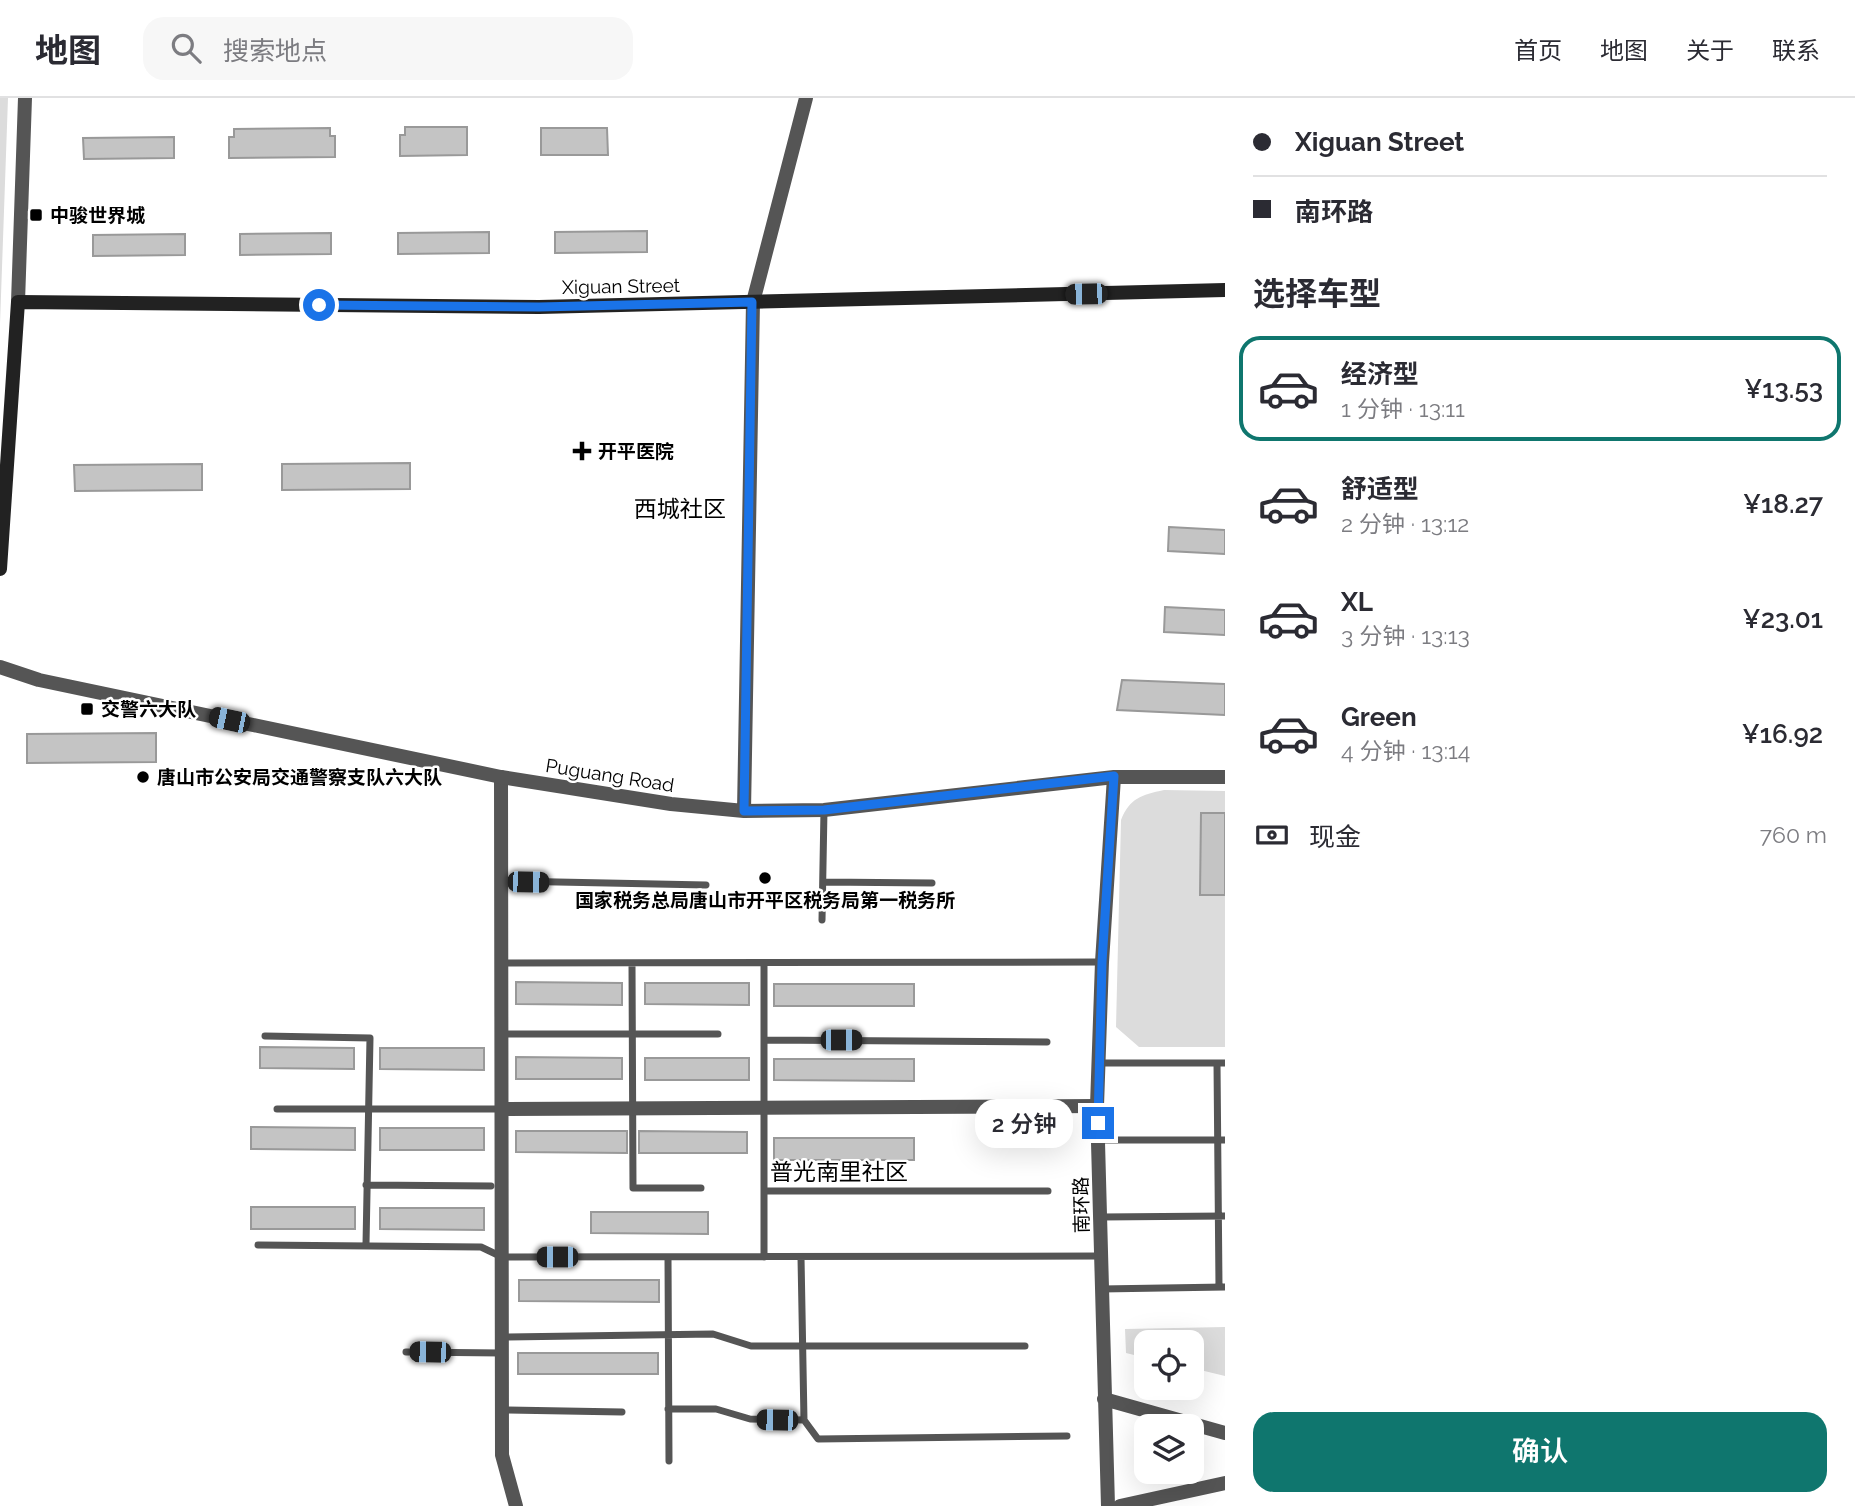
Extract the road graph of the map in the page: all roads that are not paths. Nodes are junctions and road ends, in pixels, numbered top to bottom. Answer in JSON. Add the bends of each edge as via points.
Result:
{"nodes":[{"id":1,"x":25,"y":98,"type":"edge"},
{"id":2,"x":806,"y":98,"type":"edge"},
{"id":3,"x":1225,"y":290,"type":"edge"},
{"id":4,"x":18,"y":302,"type":"junction"},
{"id":5,"x":752,"y":302,"type":"junction"},
{"id":6,"x":0,"y":569,"type":"edge"},
{"id":7,"x":0,"y":667,"type":"edge"},
{"id":8,"x":1114,"y":776,"type":"junction"},
{"id":9,"x":501,"y":777,"type":"junction"},
{"id":10,"x":1225,"y":777,"type":"edge"},
{"id":11,"x":824,"y":810,"type":"junction"},
{"id":12,"x":744,"y":811,"type":"junction"},
{"id":13,"x":502,"y":881,"type":"junction"},
{"id":14,"x":823,"y":882,"type":"junction"},
{"id":15,"x":932,"y":883,"type":"dead end"},
{"id":16,"x":706,"y":885,"type":"dead end"},
{"id":17,"x":822,"y":920,"type":"dead end"},
{"id":18,"x":1102,"y":962,"type":"junction"},
{"id":19,"x":503,"y":963,"type":"junction"},
{"id":20,"x":632,"y":964,"type":"junction"},
{"id":21,"x":764,"y":964,"type":"junction"},
{"id":22,"x":503,"y":1034,"type":"junction"},
{"id":23,"x":718,"y":1034,"type":"dead end"},
{"id":24,"x":633,"y":1035,"type":"junction"},
{"id":25,"x":265,"y":1036,"type":"dead end"},
{"id":26,"x":764,"y":1040,"type":"junction"},
{"id":27,"x":1047,"y":1042,"type":"dead end"},
{"id":28,"x":1098,"y":1063,"type":"junction"},
{"id":29,"x":1221,"y":1063,"type":"edge"},
{"id":30,"x":1097,"y":1106,"type":"junction"},
{"id":31,"x":764,"y":1107,"type":"junction"},
{"id":32,"x":633,"y":1108,"type":"junction"},
{"id":33,"x":277,"y":1109,"type":"dead end"},
{"id":34,"x":366,"y":1109,"type":"junction"},
{"id":35,"x":502,"y":1109,"type":"junction"},
{"id":36,"x":1098,"y":1140,"type":"junction"},
{"id":37,"x":1221,"y":1140,"type":"edge"},
{"id":38,"x":366,"y":1185,"type":"junction"},
{"id":39,"x":491,"y":1186,"type":"dead end"},
{"id":40,"x":701,"y":1188,"type":"dead end"},
{"id":41,"x":764,"y":1191,"type":"junction"},
{"id":42,"x":1048,"y":1191,"type":"dead end"},
{"id":43,"x":1222,"y":1216,"type":"edge"},
{"id":44,"x":1101,"y":1217,"type":"junction"},
{"id":45,"x":366,"y":1244,"type":"junction"},
{"id":46,"x":258,"y":1245,"type":"dead end"},
{"id":47,"x":502,"y":1256,"type":"junction"},
{"id":48,"x":1101,"y":1256,"type":"junction"},
{"id":49,"x":668,"y":1257,"type":"junction"},
{"id":50,"x":764,"y":1257,"type":"junction"},
{"id":51,"x":801,"y":1257,"type":"junction"},
{"id":52,"x":1222,"y":1287,"type":"edge"},
{"id":53,"x":1101,"y":1289,"type":"junction"},
{"id":54,"x":668,"y":1335,"type":"junction"},
{"id":55,"x":502,"y":1337,"type":"junction"},
{"id":56,"x":803,"y":1346,"type":"junction"},
{"id":57,"x":1024,"y":1346,"type":"dead end"},
{"id":58,"x":406,"y":1352,"type":"dead end"},
{"id":59,"x":502,"y":1353,"type":"junction"},
{"id":60,"x":1104,"y":1399,"type":"junction"},
{"id":61,"x":668,"y":1409,"type":"junction"},
{"id":62,"x":502,"y":1410,"type":"junction"},
{"id":63,"x":622,"y":1412,"type":"dead end"},
{"id":64,"x":804,"y":1420,"type":"junction"},
{"id":65,"x":1225,"y":1433,"type":"edge"},
{"id":66,"x":1067,"y":1436,"type":"dead end"},
{"id":67,"x":669,"y":1461,"type":"dead end"},
{"id":68,"x":1225,"y":1483,"type":"edge"},
{"id":69,"x":516,"y":1506,"type":"edge"},
{"id":70,"x":1108,"y":1506,"type":"edge"},
{"id":71,"x":1120,"y":1506,"type":"edge"}],
"edges":[{"from":1,"to":4,"type":"street"},
{"from":2,"to":5,"type":"street"},
{"from":3,"to":5,"type":"main road","name":"Xiguan Street"},
{"from":4,"to":5,"type":"main road","name":"Xiguan Street","via":[[539,307]]},
{"from":4,"to":6,"type":"main road"},
{"from":5,"to":12,"type":"street"},
{"from":7,"to":9,"type":"street","name":"Puguang Road","via":[[39,680]]},
{"from":8,"to":10,"type":"street","name":"Puguang Road"},
{"from":8,"to":11,"type":"street","name":"Puguang Road"},
{"from":8,"to":18,"type":"street","name":"南环路"},
{"from":9,"to":12,"type":"street","name":"Puguang Road"},
{"from":9,"to":13,"type":"street"},
{"from":11,"to":12,"type":"street","name":"Puguang Road"},
{"from":11,"to":14,"type":"lane"},
{"from":13,"to":16,"type":"lane"},
{"from":13,"to":19,"type":"street"},
{"from":14,"to":15,"type":"lane"},
{"from":14,"to":17,"type":"lane"},
{"from":18,"to":21,"type":"lane"},
{"from":18,"to":28,"type":"street","name":"南环路"},
{"from":19,"to":20,"type":"lane"},
{"from":19,"to":22,"type":"street"},
{"from":20,"to":21,"type":"lane"},
{"from":20,"to":24,"type":"lane"},
{"from":21,"to":26,"type":"lane"},
{"from":22,"to":24,"type":"lane"},
{"from":22,"to":35,"type":"street"},
{"from":23,"to":24,"type":"lane"},
{"from":24,"to":32,"type":"lane"},
{"from":25,"to":34,"type":"lane","via":[[370,1038]]},
{"from":26,"to":27,"type":"lane"},
{"from":26,"to":31,"type":"lane"},
{"from":28,"to":29,"type":"lane"},
{"from":28,"to":30,"type":"street","name":"南环路"},
{"from":29,"to":37,"type":"lane"},
{"from":30,"to":31,"type":"street"},
{"from":30,"to":36,"type":"street","name":"南环路"},
{"from":31,"to":32,"type":"street"},
{"from":31,"to":41,"type":"lane"},
{"from":32,"to":35,"type":"street"},
{"from":32,"to":40,"type":"lane","via":[[633,1188]]},
{"from":33,"to":34,"type":"lane"},
{"from":34,"to":35,"type":"lane"},
{"from":34,"to":38,"type":"lane"},
{"from":35,"to":47,"type":"street"},
{"from":36,"to":37,"type":"lane"},
{"from":36,"to":44,"type":"street","name":"南环路"},
{"from":37,"to":43,"type":"lane"},
{"from":38,"to":39,"type":"lane"},
{"from":38,"to":45,"type":"lane"},
{"from":41,"to":42,"type":"lane"},
{"from":41,"to":50,"type":"lane"},
{"from":43,"to":44,"type":"lane"},
{"from":43,"to":52,"type":"lane"},
{"from":44,"to":48,"type":"street","name":"南环路"},
{"from":45,"to":46,"type":"lane"},
{"from":45,"to":47,"type":"lane","via":[[481,1247]]},
{"from":47,"to":49,"type":"lane"},
{"from":47,"to":55,"type":"street"},
{"from":48,"to":51,"type":"lane"},
{"from":48,"to":53,"type":"street","name":"南环路"},
{"from":49,"to":50,"type":"lane"},
{"from":49,"to":54,"type":"lane"},
{"from":50,"to":51,"type":"lane"},
{"from":51,"to":56,"type":"lane"},
{"from":52,"to":53,"type":"lane"},
{"from":53,"to":60,"type":"street","name":"南环路"},
{"from":54,"to":55,"type":"lane"},
{"from":54,"to":56,"type":"lane","via":[[713,1334],[751,1346]]},
{"from":54,"to":61,"type":"lane"},
{"from":55,"to":59,"type":"street"},
{"from":56,"to":57,"type":"lane"},
{"from":56,"to":64,"type":"lane"},
{"from":58,"to":59,"type":"lane"},
{"from":59,"to":62,"type":"street"},
{"from":60,"to":65,"type":"street"},
{"from":60,"to":70,"type":"street","name":"南环路"},
{"from":61,"to":64,"type":"lane","via":[[716,1409],[750,1419]]},
{"from":61,"to":67,"type":"lane"},
{"from":62,"to":63,"type":"lane"},
{"from":62,"to":69,"type":"street","via":[[502,1455]]},
{"from":64,"to":66,"type":"lane","via":[[818,1439]]},
{"from":68,"to":71,"type":"street"}]}
